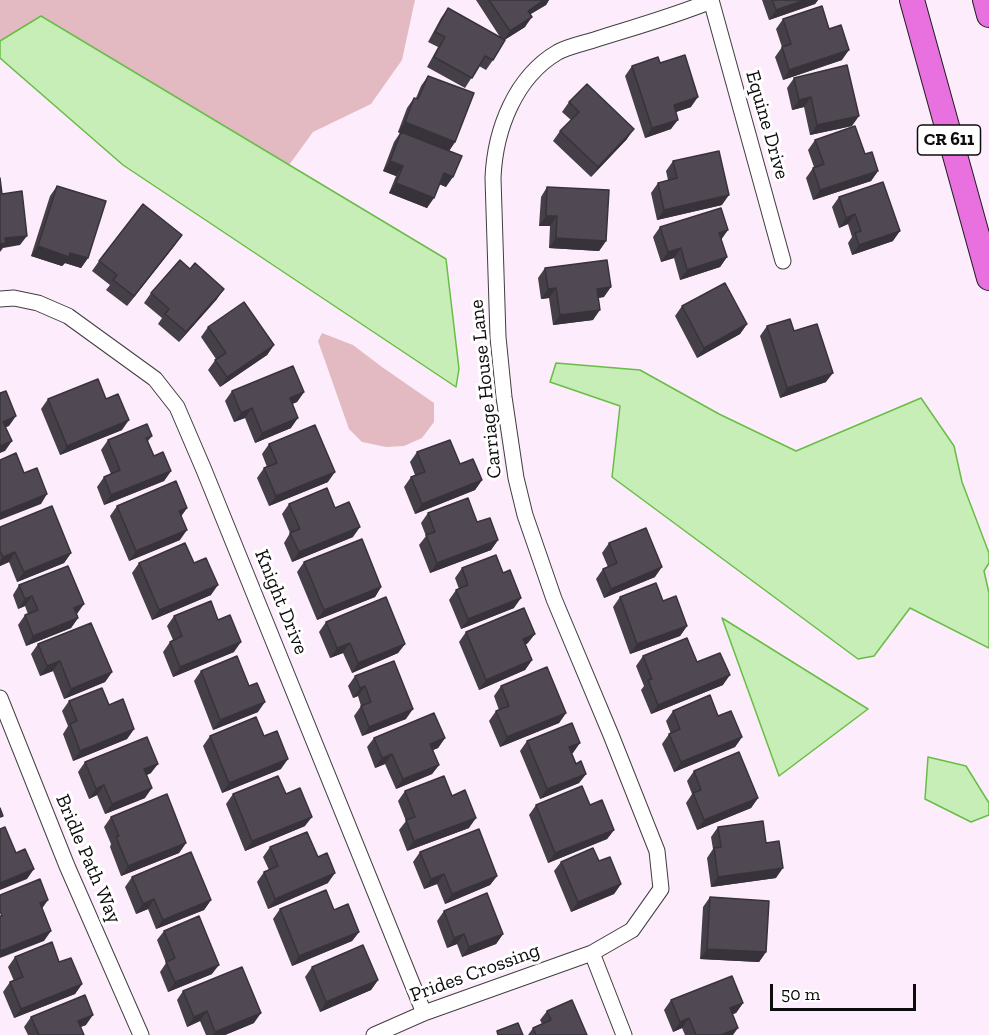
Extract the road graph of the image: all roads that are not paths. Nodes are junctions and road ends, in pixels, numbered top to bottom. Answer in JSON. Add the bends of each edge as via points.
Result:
{"nodes":[{"id":1,"x":912,"y":0,"type":"edge"},
{"id":2,"x":985,"y":0,"type":"edge"},
{"id":3,"x":711,"y":1,"type":"edge"},
{"id":4,"x":989,"y":15,"type":"edge"},
{"id":5,"x":783,"y":261,"type":"dead end"},
{"id":6,"x":989,"y":278,"type":"edge"},
{"id":7,"x":0,"y":298,"type":"edge"},
{"id":8,"x":0,"y":698,"type":"edge"},
{"id":9,"x":592,"y":953,"type":"junction"},
{"id":10,"x":424,"y":1013,"type":"junction"},
{"id":11,"x":141,"y":1035,"type":"edge"},
{"id":12,"x":374,"y":1035,"type":"edge"},
{"id":13,"x":624,"y":1035,"type":"edge"}],
"edges":[{"from":1,"to":6,"type":"main road","number":"CR 611"},
{"from":2,"to":4,"type":"main road"},
{"from":3,"to":5,"type":"street","name":"Equine Drive"},
{"from":3,"to":9,"type":"street","name":"Carriage House Lane","via":[[558,52],[529,76],[514,98],[494,157],[498,337],[516,478],[554,599],[611,735],[652,841],[660,873],[661,889],[632,930]]},
{"from":7,"to":10,"type":"street","name":"Knight Drive","via":[[39,303],[68,316],[154,379],[177,407]]},
{"from":8,"to":11,"type":"street","name":"Bridle Path Way","via":[[67,866]]},
{"from":9,"to":10,"type":"street","name":"Prides Crossing"},
{"from":9,"to":13,"type":"street"},
{"from":10,"to":12,"type":"street","name":"Prides Crossing"}]}
